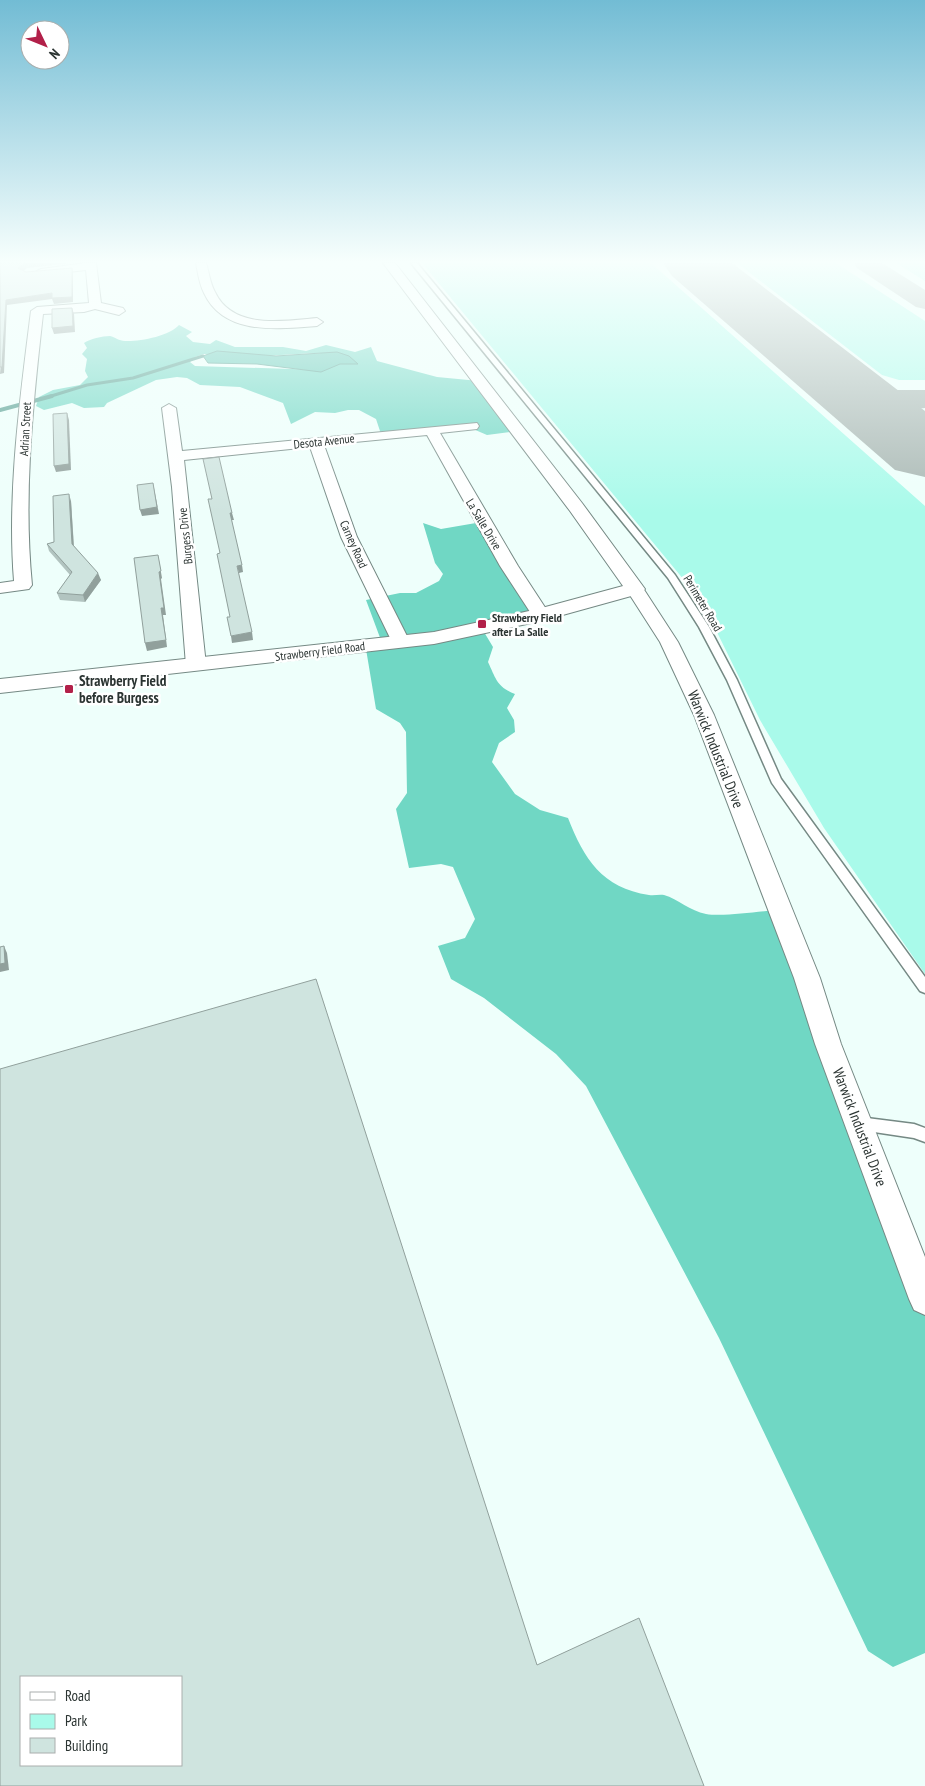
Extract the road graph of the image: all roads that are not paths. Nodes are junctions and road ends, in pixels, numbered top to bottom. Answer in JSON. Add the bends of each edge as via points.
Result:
{"nodes":[{"id":1,"x":33,"y":346,"type":"edge"},
{"id":2,"x":453,"y":346,"type":"edge"},
{"id":3,"x":483,"y":346,"type":"edge"},
{"id":4,"x":169,"y":408,"type":"dead end"},
{"id":5,"x":472,"y":426,"type":"dead end"},
{"id":6,"x":431,"y":430,"type":"junction"},
{"id":7,"x":316,"y":442,"type":"junction"},
{"id":8,"x":176,"y":456,"type":"junction"},
{"id":9,"x":0,"y":588,"type":"edge"},
{"id":10,"x":635,"y":589,"type":"junction"},
{"id":11,"x":541,"y":615,"type":"junction"},
{"id":12,"x":401,"y":642,"type":"junction"},
{"id":13,"x":196,"y":665,"type":"junction"},
{"id":14,"x":0,"y":686,"type":"edge"},
{"id":15,"x":925,"y":987,"type":"edge"},
{"id":16,"x":859,"y":1124,"type":"junction"},
{"id":17,"x":925,"y":1134,"type":"edge"},
{"id":18,"x":925,"y":1299,"type":"edge"}],
"edges":[{"from":1,"to":9,"type":"street","name":"Adrian Street","via":[[26,404],[20,550],[23,585]]},
{"from":2,"to":10,"type":"street","name":"Warwick Industrial Drive"},
{"from":3,"to":15,"type":"lane","name":"Perimeter Road","via":[[672,577],[732,680],[776,780]]},
{"from":4,"to":8,"type":"street","name":"Burgess Drive"},
{"from":5,"to":6,"type":"street","name":"Desota Avenue"},
{"from":6,"to":7,"type":"street","name":"Desota Avenue"},
{"from":6,"to":11,"type":"street","name":"La Salle Drive"},
{"from":7,"to":8,"type":"street","name":"Desota Avenue"},
{"from":7,"to":12,"type":"street","name":"Carney Road","via":[[349,537]]},
{"from":8,"to":13,"type":"street","name":"Burgess Drive"},
{"from":10,"to":11,"type":"street","name":"Strawberry Field Road"},
{"from":10,"to":16,"type":"street","name":"Warwick Industrial Drive","via":[[665,635],[704,715],[807,978]]},
{"from":11,"to":12,"type":"street","name":"Strawberry Field Road"},
{"from":12,"to":13,"type":"street","name":"Strawberry Field Road"},
{"from":13,"to":14,"type":"street","name":"Strawberry Field Road"},
{"from":16,"to":17,"type":"lane"},
{"from":16,"to":18,"type":"street","name":"Warwick Industrial Drive"}]}
